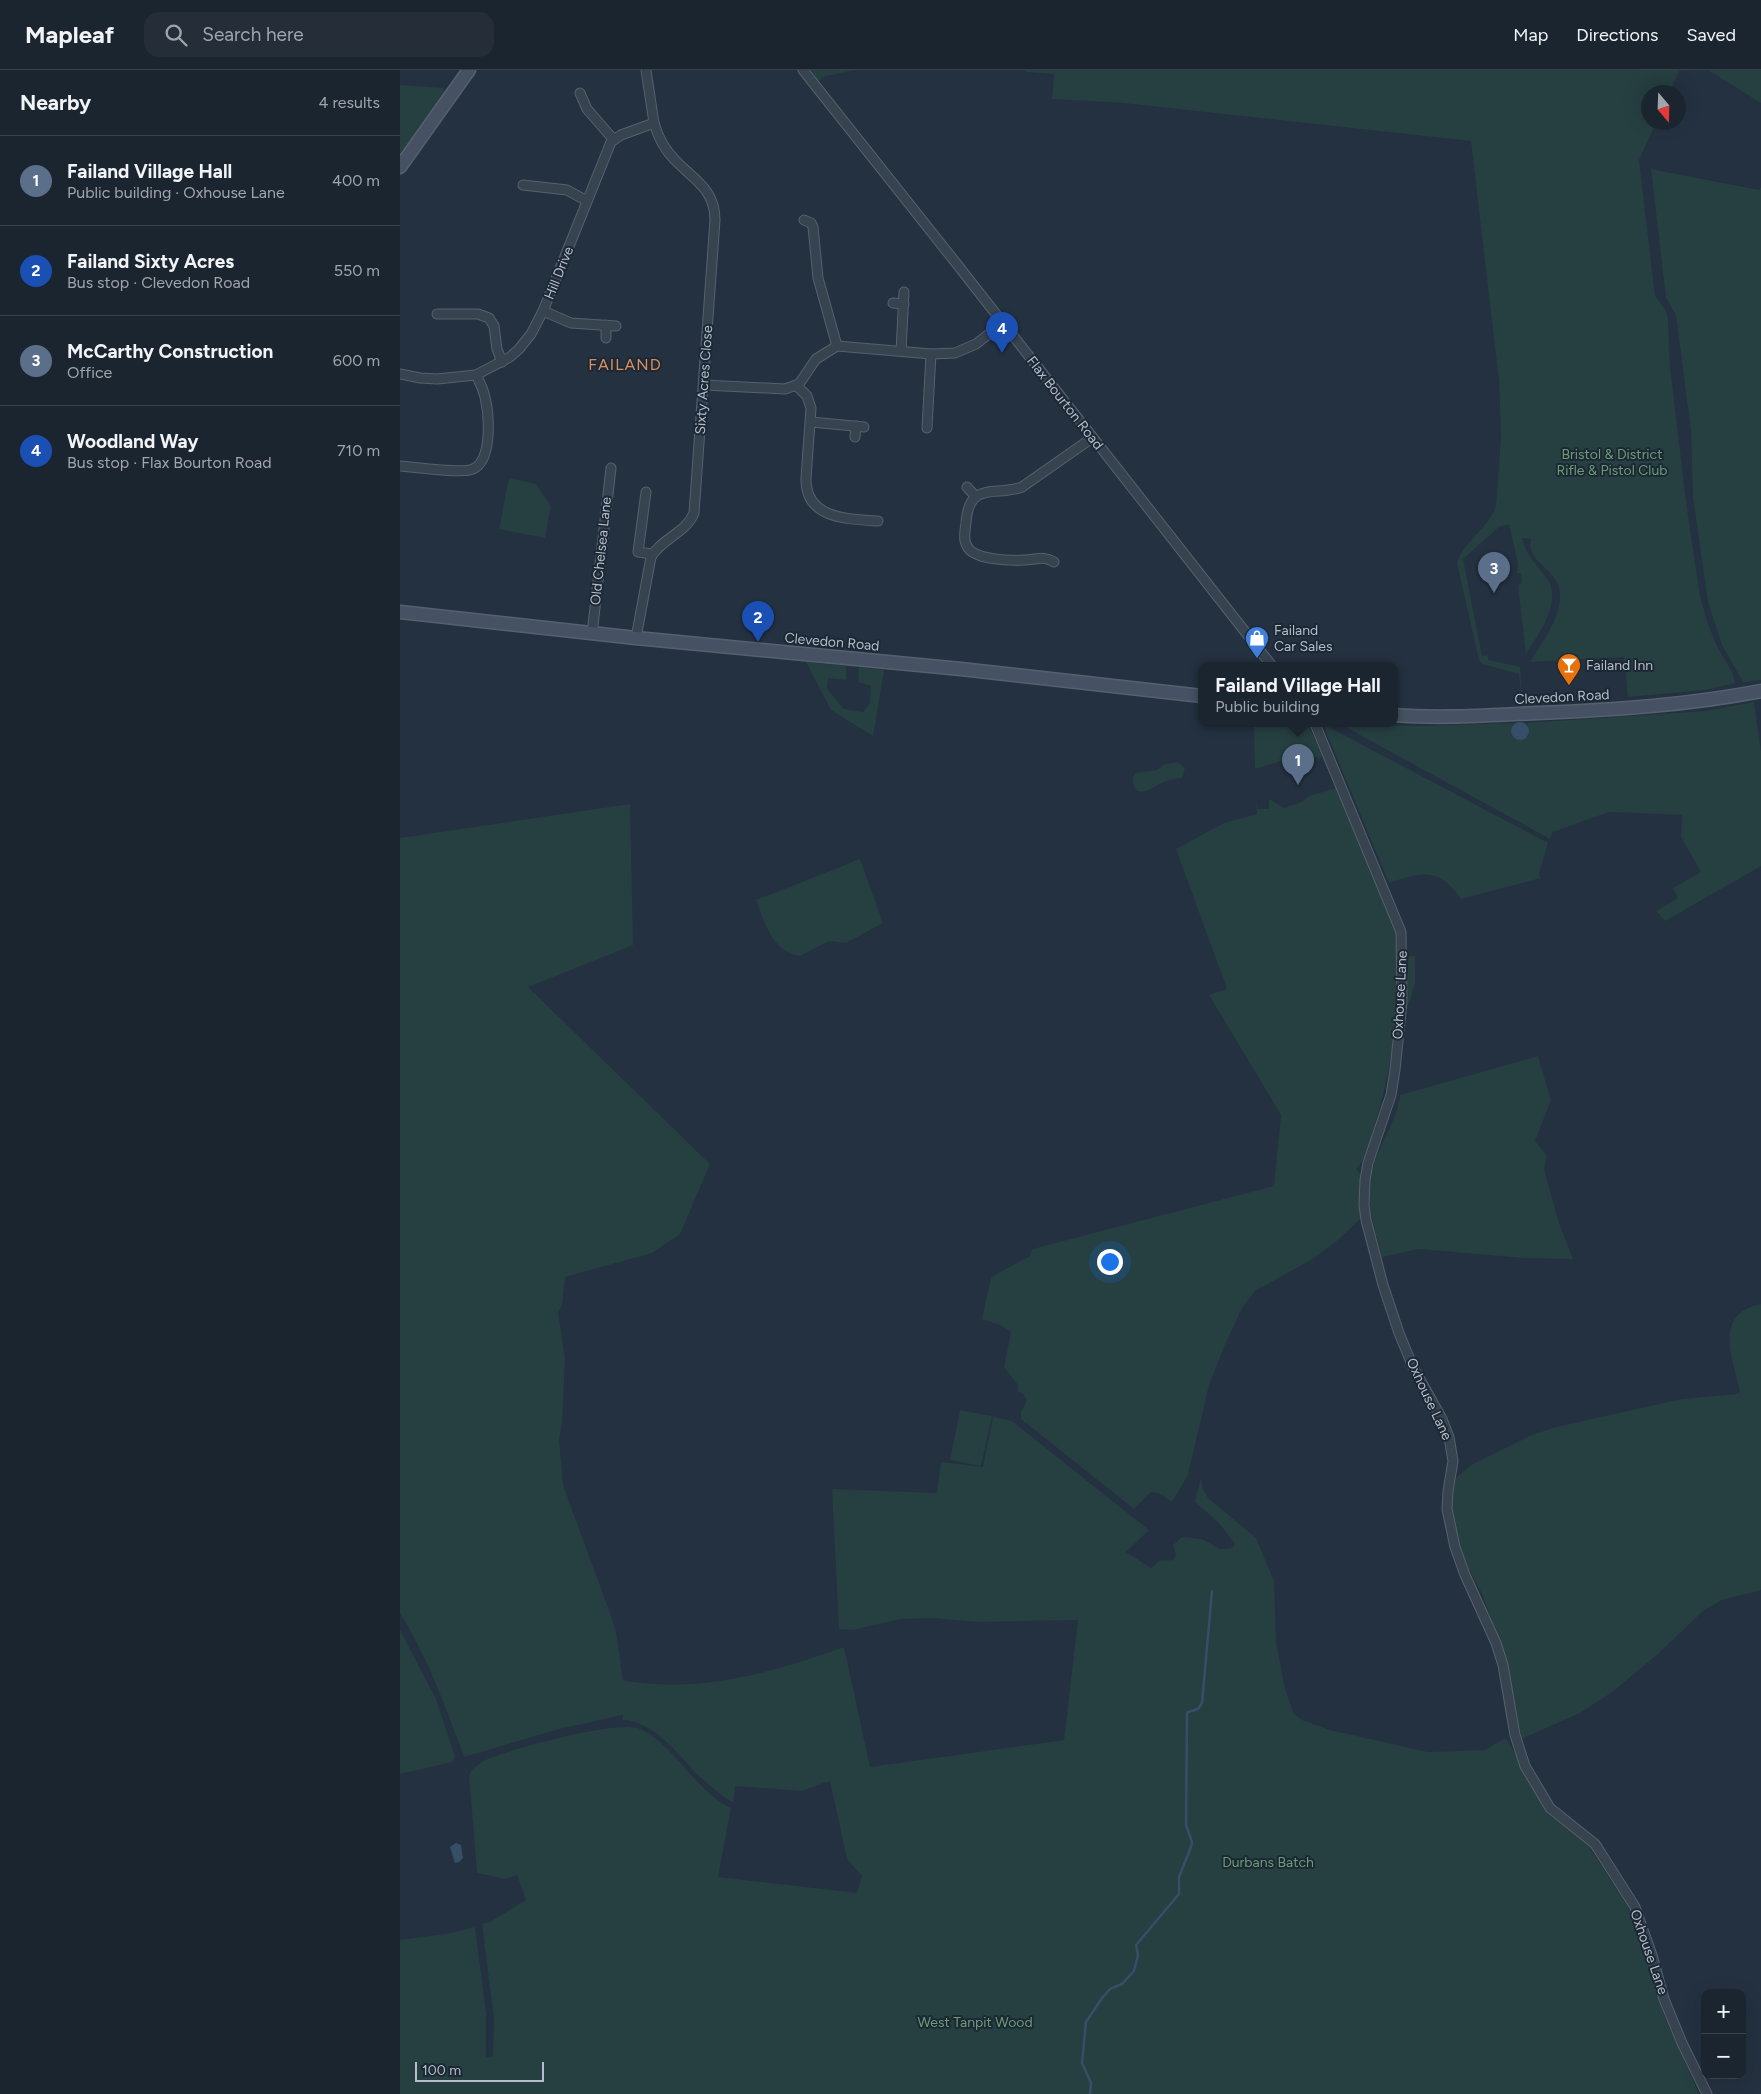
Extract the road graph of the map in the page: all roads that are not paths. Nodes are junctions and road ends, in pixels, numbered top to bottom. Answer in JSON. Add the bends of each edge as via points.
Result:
{"nodes":[{"id":1,"x":469,"y":70,"type":"edge"},
{"id":2,"x":646,"y":70,"type":"edge"},
{"id":3,"x":802,"y":70,"type":"edge"},
{"id":4,"x":580,"y":93,"type":"dead end"},
{"id":5,"x":654,"y":123,"type":"junction"},
{"id":6,"x":613,"y":139,"type":"junction"},
{"id":7,"x":400,"y":167,"type":"edge"},
{"id":8,"x":528,"y":189,"type":"dead end"},
{"id":9,"x":587,"y":201,"type":"junction"},
{"id":10,"x":804,"y":220,"type":"dead end"},
{"id":11,"x":904,"y":292,"type":"dead end"},
{"id":12,"x":892,"y":304,"type":"dead end"},
{"id":13,"x":904,"y":304,"type":"junction"},
{"id":14,"x":543,"y":311,"type":"junction"},
{"id":15,"x":436,"y":314,"type":"dead end"},
{"id":16,"x":1003,"y":323,"type":"junction"},
{"id":17,"x":606,"y":338,"type":"dead end"},
{"id":18,"x":837,"y":346,"type":"junction"},
{"id":19,"x":901,"y":351,"type":"junction"},
{"id":20,"x":932,"y":354,"type":"junction"},
{"id":21,"x":502,"y":362,"type":"junction"},
{"id":22,"x":400,"y":374,"type":"edge"},
{"id":23,"x":476,"y":376,"type":"junction"},
{"id":24,"x":704,"y":384,"type":"junction"},
{"id":25,"x":796,"y":385,"type":"junction"},
{"id":26,"x":811,"y":422,"type":"junction"},
{"id":27,"x":927,"y":428,"type":"dead end"},
{"id":28,"x":855,"y":436,"type":"dead end"},
{"id":29,"x":1092,"y":438,"type":"junction"},
{"id":30,"x":400,"y":466,"type":"edge"},
{"id":31,"x":611,"y":468,"type":"dead end"},
{"id":32,"x":967,"y":488,"type":"dead end"},
{"id":33,"x":646,"y":492,"type":"dead end"},
{"id":34,"x":976,"y":497,"type":"junction"},
{"id":35,"x":872,"y":524,"type":"dead end"},
{"id":36,"x":652,"y":554,"type":"junction"},
{"id":37,"x":1054,"y":562,"type":"dead end"},
{"id":38,"x":400,"y":612,"type":"edge"},
{"id":39,"x":592,"y":634,"type":"junction"},
{"id":40,"x":636,"y":638,"type":"junction"},
{"id":41,"x":1269,"y":662,"type":"edge"},
{"id":42,"x":1761,"y":691,"type":"edge"},
{"id":43,"x":1198,"y":696,"type":"edge"},
{"id":44,"x":1398,"y":714,"type":"edge"},
{"id":45,"x":1316,"y":727,"type":"edge"},
{"id":46,"x":1706,"y":2094,"type":"edge"}],
"edges":[{"from":1,"to":7,"type":"main road"},
{"from":2,"to":5,"type":"street","name":"Sixty Acres Close"},
{"from":3,"to":16,"type":"street","name":"Flax Bourton Road"},
{"from":4,"to":6,"type":"street","via":[[591,115]]},
{"from":5,"to":6,"type":"street"},
{"from":5,"to":24,"type":"street","name":"Sixty Acres Close","via":[[672,156],[706,188],[715,215]]},
{"from":6,"to":9,"type":"street","name":"Hill Drive"},
{"from":8,"to":9,"type":"street","via":[[567,190]]},
{"from":9,"to":14,"type":"street","name":"Hill Drive"},
{"from":10,"to":18,"type":"street","via":[[814,227],[818,278]]},
{"from":11,"to":13,"type":"street"},
{"from":12,"to":13,"type":"street"},
{"from":13,"to":19,"type":"street"},
{"from":14,"to":17,"type":"street","name":"Hill Drive","via":[[570,322],[611,326]]},
{"from":14,"to":21,"type":"street","name":"Hill Drive","via":[[526,342]]},
{"from":15,"to":21,"type":"street","via":[[458,309],[489,318],[494,326]]},
{"from":16,"to":20,"type":"street","via":[[965,350]]},
{"from":16,"to":29,"type":"street","name":"Flax Bourton Road"},
{"from":18,"to":19,"type":"street"},
{"from":18,"to":25,"type":"street","via":[[816,359]]},
{"from":19,"to":20,"type":"street"},
{"from":20,"to":27,"type":"street","via":[[933,399]]},
{"from":21,"to":23,"type":"street","name":"Hill Drive"},
{"from":22,"to":23,"type":"street","name":"Hill Drive","via":[[420,378]]},
{"from":23,"to":30,"type":"street","via":[[486,402],[488,435],[486,454],[478,466],[465,471]]},
{"from":24,"to":25,"type":"street","via":[[780,389]]},
{"from":24,"to":36,"type":"street","name":"Sixty Acres Close","via":[[694,513],[687,525]]},
{"from":25,"to":26,"type":"street","via":[[810,401]]},
{"from":26,"to":28,"type":"street","via":[[860,427]]},
{"from":26,"to":35,"type":"street","via":[[806,484],[810,499],[821,510],[833,515]]},
{"from":29,"to":34,"type":"street","via":[[1022,488],[986,492]]},
{"from":29,"to":41,"type":"street","name":"Flax Bourton Road"},
{"from":31,"to":39,"type":"street","name":"Old Chelsea Lane"},
{"from":32,"to":34,"type":"street"},
{"from":33,"to":36,"type":"street","via":[[638,552]]},
{"from":34,"to":37,"type":"street","via":[[970,505],[966,522],[965,543],[971,552],[984,557],[1022,560],[1043,552]]},
{"from":36,"to":40,"type":"street"},
{"from":38,"to":39,"type":"main road","name":"Clevedon Road"},
{"from":39,"to":40,"type":"main road","name":"Clevedon Road"},
{"from":40,"to":43,"type":"main road","name":"Clevedon Road"},
{"from":42,"to":44,"type":"main road","name":"Clevedon Road","via":[[1712,700],[1632,708],[1470,717]]},
{"from":45,"to":46,"type":"street","name":"Oxhouse Lane","via":[[1401,932],[1402,1002],[1395,1070],[1391,1095],[1368,1163],[1364,1205],[1383,1285],[1399,1333],[1449,1437],[1453,1461],[1447,1509],[1455,1547],[1496,1643],[1515,1735],[1525,1766],[1550,1808],[1595,1844],[1635,1907],[1664,1999]]}]}
